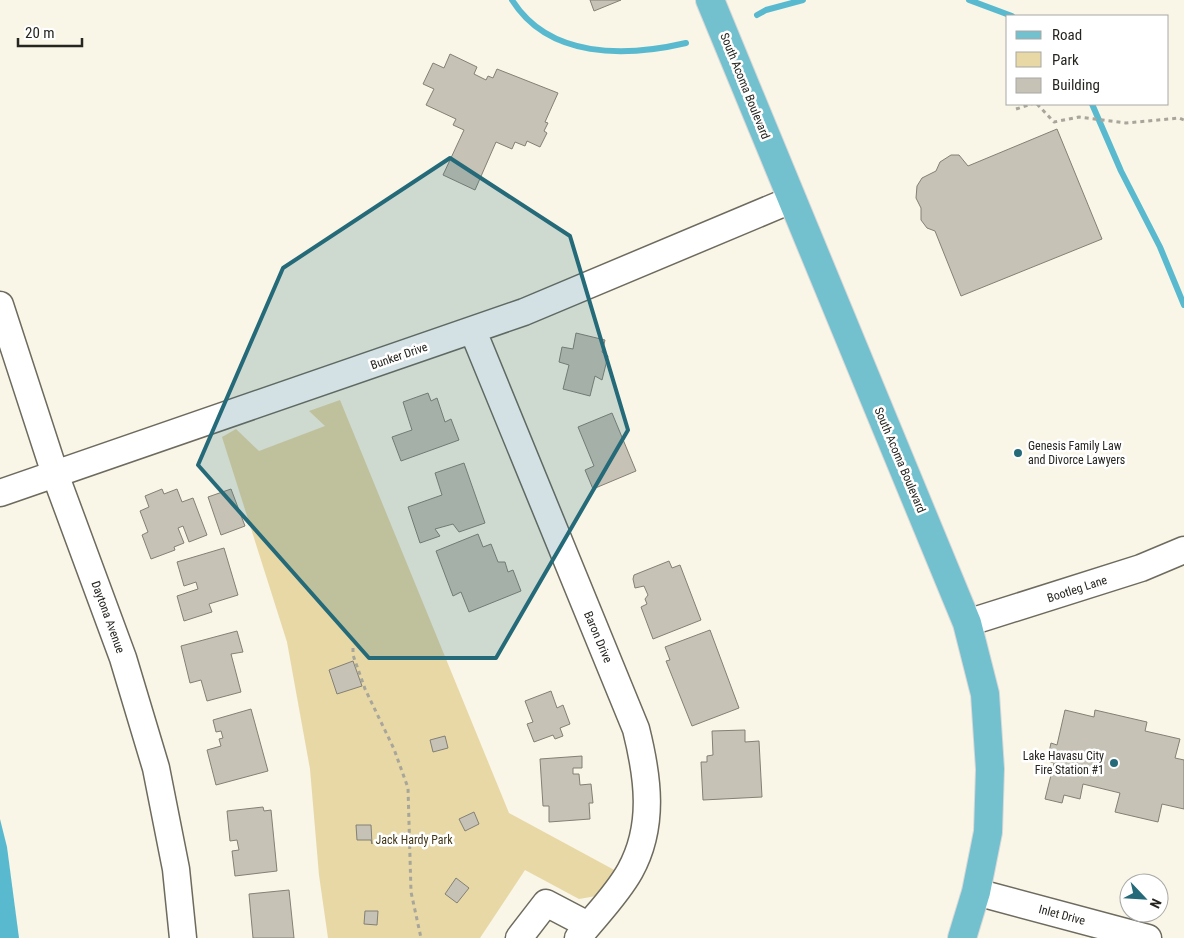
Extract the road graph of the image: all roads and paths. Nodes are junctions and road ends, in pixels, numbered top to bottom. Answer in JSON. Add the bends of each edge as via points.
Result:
{"nodes":[{"id":1,"x":710,"y":0,"type":"edge"},
{"id":2,"x":1029,"y":105,"type":"edge"},
{"id":3,"x":1038,"y":105,"type":"edge"},
{"id":4,"x":1016,"y":109,"type":"dead end"},
{"id":5,"x":1184,"y":120,"type":"edge"},
{"id":6,"x":791,"y":200,"type":"junction"},
{"id":7,"x":0,"y":305,"type":"edge"},
{"id":8,"x":473,"y":331,"type":"junction"},
{"id":9,"x":56,"y":474,"type":"junction"},
{"id":10,"x":0,"y":494,"type":"edge"},
{"id":11,"x":1184,"y":550,"type":"edge"},
{"id":12,"x":968,"y":623,"type":"junction"},
{"id":13,"x":353,"y":648,"type":"dead end"},
{"id":14,"x":976,"y":892,"type":"junction"},
{"id":15,"x":583,"y":932,"type":"edge"},
{"id":16,"x":183,"y":938,"type":"edge"},
{"id":17,"x":421,"y":938,"type":"edge"},
{"id":18,"x":519,"y":938,"type":"edge"},
{"id":19,"x":962,"y":938,"type":"edge"},
{"id":20,"x":1148,"y":938,"type":"edge"}],
"edges":[{"from":1,"to":6,"type":"main road","name":"South Acoma Boulevard"},
{"from":2,"to":4,"type":"path"},
{"from":3,"to":5,"type":"path","via":[[1054,122],[1079,117],[1121,123]]},
{"from":6,"to":8,"type":"street","name":"Bunker Drive"},
{"from":6,"to":12,"type":"main road","name":"South Acoma Boulevard"},
{"from":7,"to":9,"type":"street","name":"Daytona Avenue"},
{"from":8,"to":9,"type":"street","name":"Bunker Drive"},
{"from":8,"to":15,"type":"street","name":"Baron Drive","via":[[636,729],[642,754],[648,797],[644,840],[630,871]]},
{"from":9,"to":10,"type":"street","name":"Bunker Drive"},
{"from":9,"to":16,"type":"street","name":"Daytona Avenue","via":[[123,658],[156,768],[176,869]]},
{"from":11,"to":12,"type":"street","name":"Bootleg Lane","via":[[1141,568]]},
{"from":12,"to":14,"type":"main road","name":"South Acoma Boulevard","via":[[985,694],[990,769],[988,832]]},
{"from":13,"to":17,"type":"path","via":[[364,689],[394,749],[408,788],[411,892]]},
{"from":14,"to":19,"type":"main road","name":"South Acoma Boulevard"},
{"from":14,"to":20,"type":"street","name":"Inlet Drive"},
{"from":15,"to":18,"type":"street","via":[[546,902]]}]}
